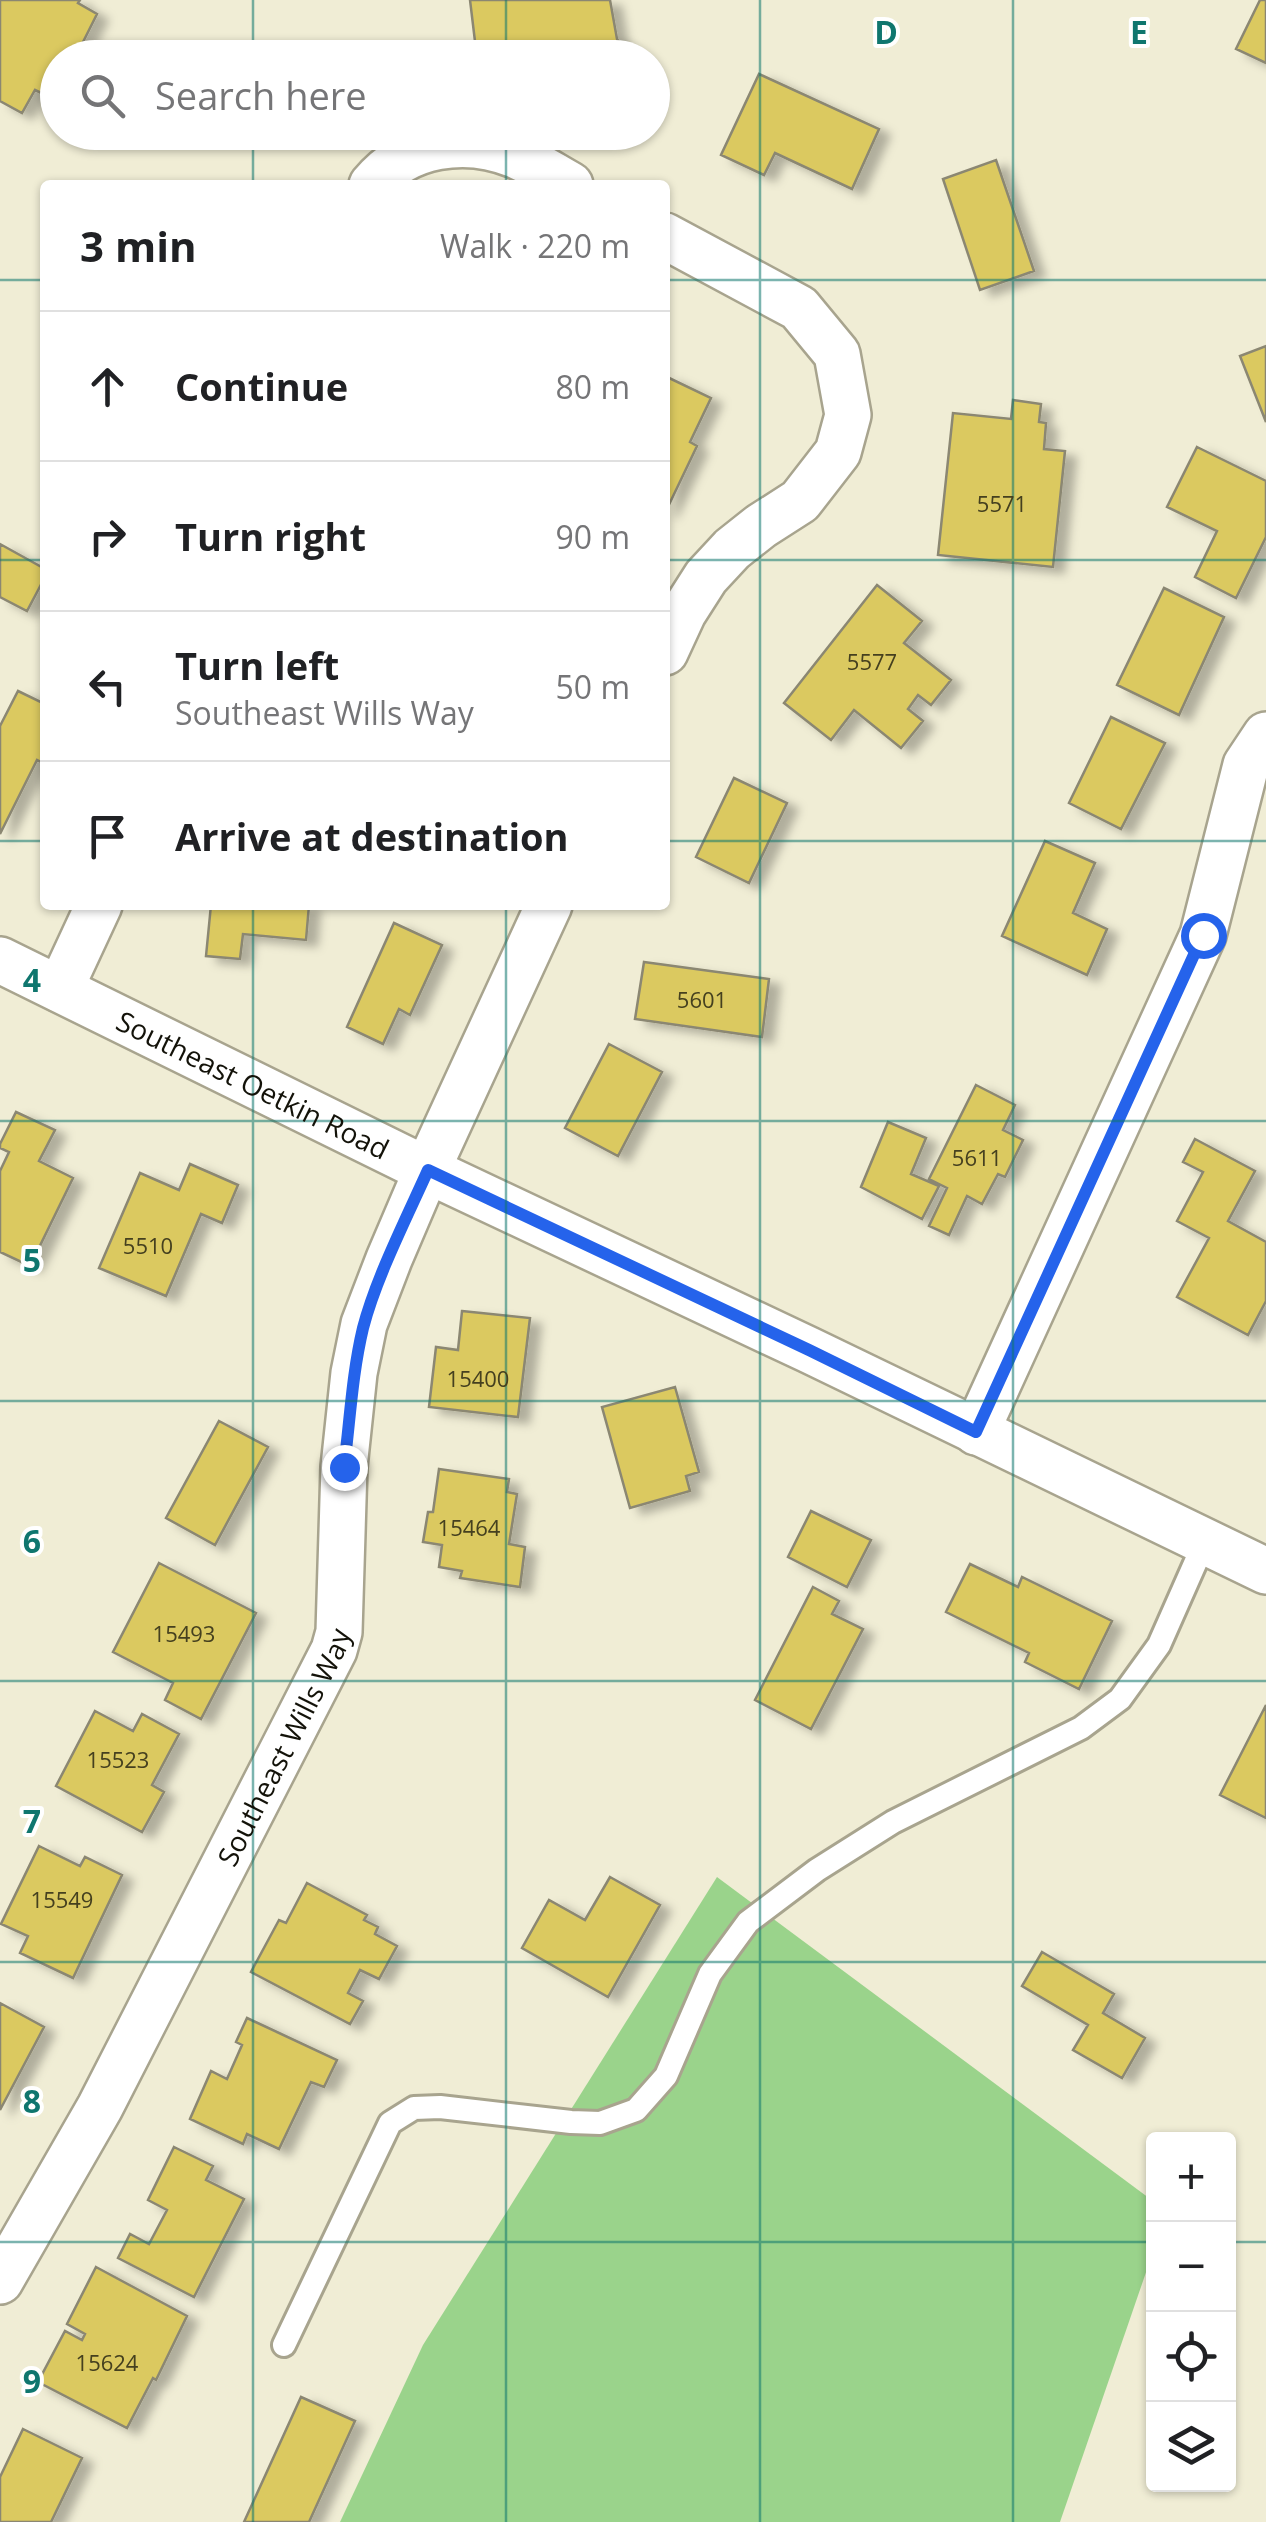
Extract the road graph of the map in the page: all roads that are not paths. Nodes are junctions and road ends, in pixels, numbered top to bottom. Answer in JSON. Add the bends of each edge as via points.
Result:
{"nodes":[{"id":1,"x":421,"y":150,"type":"edge"},
{"id":2,"x":498,"y":150,"type":"edge"},
{"id":3,"x":376,"y":180,"type":"edge"},
{"id":4,"x":561,"y":180,"type":"edge"},
{"id":5,"x":670,"y":239,"type":"edge"},
{"id":6,"x":670,"y":641,"type":"edge"},
{"id":7,"x":1266,"y":736,"type":"edge"},
{"id":8,"x":98,"y":910,"type":"edge"},
{"id":9,"x":547,"y":910,"type":"edge"},
{"id":10,"x":0,"y":960,"type":"edge"},
{"id":11,"x":60,"y":989,"type":"junction"},
{"id":12,"x":428,"y":1170,"type":"junction"},
{"id":13,"x":976,"y":1432,"type":"junction"},
{"id":14,"x":1204,"y":1542,"type":"junction"},
{"id":15,"x":1266,"y":1571,"type":"edge"},
{"id":16,"x":0,"y":2281,"type":"edge"},
{"id":17,"x":284,"y":2345,"type":"dead end"}],
"edges":[{"from":1,"to":3,"type":"street"},
{"from":2,"to":4,"type":"street"},
{"from":5,"to":6,"type":"street","via":[[798,308],[837,354],[848,416],[838,452],[800,500],[732,549],[706,577]]},
{"from":7,"to":13,"type":"street","via":[[1246,766],[1203,935]]},
{"from":8,"to":11,"type":"street"},
{"from":9,"to":12,"type":"street","name":"Southeast Wills Way"},
{"from":10,"to":11,"type":"street","name":"Southeast Oetkin Road"},
{"from":11,"to":12,"type":"street","name":"Southeast Oetkin Road"},
{"from":12,"to":13,"type":"street","name":"Southeast Oetkin Road"},
{"from":12,"to":16,"type":"street","name":"Southeast Wills Way","via":[[364,1324],[354,1372],[334,1650],[100,2107]]},
{"from":13,"to":14,"type":"street","name":"Southeast Oetkin Road"},
{"from":14,"to":15,"type":"street","name":"Southeast Oetkin Road"},
{"from":14,"to":17,"type":"lane","via":[[1159,1645],[1120,1699],[1081,1728],[893,1822],[748,1922],[710,1974],[666,2076],[636,2110],[600,2124],[414,2108],[390,2123]]}]}
